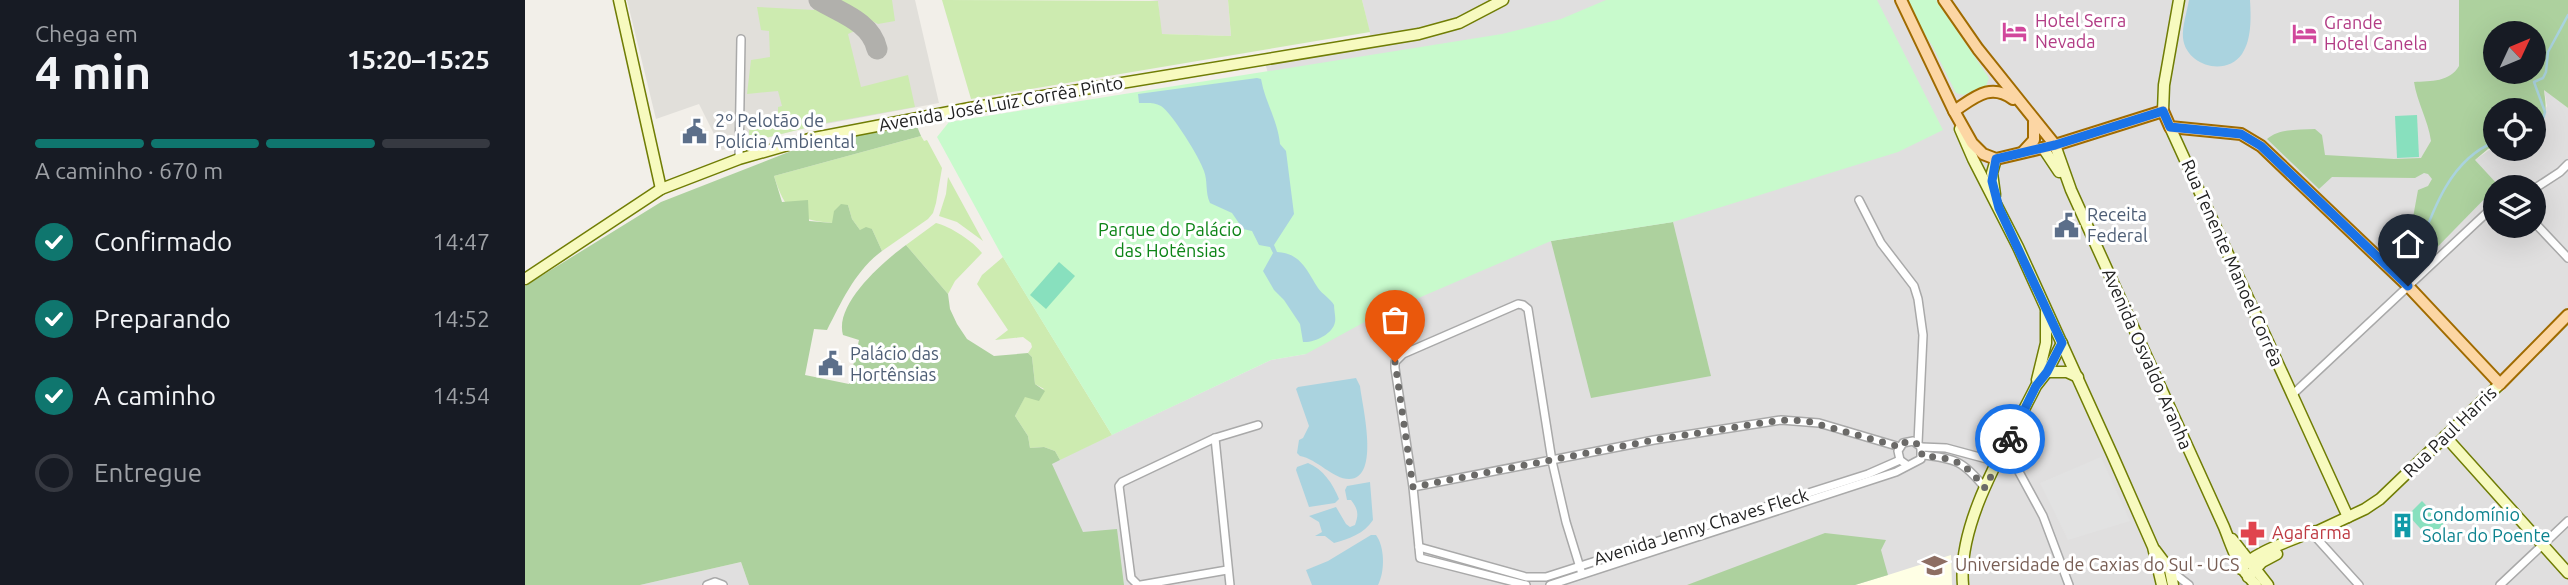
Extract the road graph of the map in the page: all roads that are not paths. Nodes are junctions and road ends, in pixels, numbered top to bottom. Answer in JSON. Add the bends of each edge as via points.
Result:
{"nodes":[{"id":1,"x":619,"y":0,"type":"edge"},
{"id":2,"x":1503,"y":0,"type":"edge"},
{"id":3,"x":1901,"y":0,"type":"edge"},
{"id":4,"x":1944,"y":0,"type":"edge"},
{"id":5,"x":2179,"y":0,"type":"edge"},
{"id":6,"x":741,"y":39,"type":"dead end"},
{"id":7,"x":1978,"y":49,"type":"junction"},
{"id":8,"x":1928,"y":56,"type":"junction"},
{"id":9,"x":1988,"y":92,"type":"junction"},
{"id":10,"x":1974,"y":97,"type":"junction"},
{"id":11,"x":2023,"y":107,"type":"junction"},
{"id":12,"x":1954,"y":111,"type":"junction"},
{"id":13,"x":2163,"y":111,"type":"junction"},
{"id":14,"x":2034,"y":122,"type":"junction"},
{"id":15,"x":2170,"y":127,"type":"junction"},
{"id":16,"x":2055,"y":145,"type":"junction"},
{"id":17,"x":2043,"y":148,"type":"junction"},
{"id":18,"x":2023,"y":152,"type":"junction"},
{"id":19,"x":739,"y":159,"type":"junction"},
{"id":20,"x":1996,"y":159,"type":"junction"},
{"id":21,"x":2568,"y":164,"type":"edge"},
{"id":22,"x":2546,"y":181,"type":"edge"},
{"id":23,"x":661,"y":189,"type":"junction"},
{"id":24,"x":2071,"y":190,"type":"junction"},
{"id":25,"x":1859,"y":200,"type":"dead end"},
{"id":26,"x":1999,"y":208,"type":"junction"},
{"id":27,"x":2483,"y":216,"type":"edge"},
{"id":28,"x":2546,"y":235,"type":"edge"},
{"id":29,"x":2568,"y":258,"type":"edge"},
{"id":30,"x":525,"y":279,"type":"edge"},
{"id":31,"x":2408,"y":286,"type":"junction"},
{"id":32,"x":2045,"y":305,"type":"junction"},
{"id":33,"x":2568,"y":315,"type":"edge"},
{"id":34,"x":2062,"y":343,"type":"junction"},
{"id":35,"x":2047,"y":372,"type":"junction"},
{"id":36,"x":2078,"y":377,"type":"junction"},
{"id":37,"x":2500,"y":384,"type":"junction"},
{"id":38,"x":2036,"y":386,"type":"junction"},
{"id":39,"x":2292,"y":395,"type":"junction"},
{"id":40,"x":1258,"y":425,"type":"dead end"},
{"id":41,"x":2445,"y":436,"type":"junction"},
{"id":42,"x":1215,"y":438,"type":"junction"},
{"id":43,"x":1900,"y":447,"type":"junction"},
{"id":44,"x":2006,"y":448,"type":"junction"},
{"id":45,"x":1920,"y":449,"type":"junction"},
{"id":46,"x":1552,"y":461,"type":"junction"},
{"id":47,"x":1998,"y":462,"type":"junction"},
{"id":48,"x":1904,"y":463,"type":"junction"},
{"id":49,"x":1413,"y":487,"type":"junction"},
{"id":50,"x":1985,"y":488,"type":"junction"},
{"id":51,"x":2348,"y":517,"type":"junction"},
{"id":52,"x":2568,"y":521,"type":"edge"},
{"id":53,"x":2314,"y":533,"type":"junction"},
{"id":54,"x":2543,"y":546,"type":"junction"},
{"id":55,"x":1419,"y":547,"type":"junction"},
{"id":56,"x":2153,"y":547,"type":"junction"},
{"id":57,"x":2157,"y":562,"type":"junction"},
{"id":58,"x":1580,"y":565,"type":"junction"},
{"id":59,"x":1486,"y":566,"type":"junction"},
{"id":60,"x":2248,"y":569,"type":"junction"},
{"id":61,"x":1227,"y":570,"type":"junction"},
{"id":62,"x":2170,"y":570,"type":"junction"},
{"id":63,"x":2568,"y":573,"type":"edge"},
{"id":64,"x":1582,"y":574,"type":"junction"},
{"id":65,"x":1485,"y":576,"type":"junction"},
{"id":66,"x":1524,"y":583,"type":"edge"},
{"id":67,"x":1138,"y":584,"type":"edge"},
{"id":68,"x":707,"y":585,"type":"edge"},
{"id":69,"x":723,"y":585,"type":"edge"},
{"id":70,"x":1230,"y":585,"type":"edge"},
{"id":71,"x":1485,"y":585,"type":"edge"},
{"id":72,"x":1550,"y":585,"type":"edge"},
{"id":73,"x":1963,"y":585,"type":"edge"},
{"id":74,"x":2069,"y":585,"type":"edge"},
{"id":75,"x":2162,"y":585,"type":"edge"},
{"id":76,"x":2173,"y":585,"type":"edge"},
{"id":77,"x":2189,"y":585,"type":"edge"},
{"id":78,"x":2256,"y":585,"type":"edge"},
{"id":79,"x":2268,"y":585,"type":"edge"},
{"id":80,"x":2359,"y":585,"type":"edge"},
{"id":81,"x":2500,"y":585,"type":"edge"}],
"edges":[{"from":1,"to":23,"type":"street"},
{"from":2,"to":19,"type":"street","name":"Avenida José Luiz Corrêa Pinto","via":[[1479,15],[1419,34],[900,121]]},
{"from":3,"to":8,"type":"main road"},
{"from":4,"to":7,"type":"main road","name":"Avenida Osvaldo Aranha"},
{"from":5,"to":13,"type":"street","name":"Rua Tenente Manoel Corrêa"},
{"from":6,"to":19,"type":"street"},
{"from":7,"to":9,"type":"main road","via":[[1994,77]]},
{"from":7,"to":11,"type":"main road","name":"Avenida Osvaldo Aranha"},
{"from":8,"to":10,"type":"main road","via":[[1957,97]]},
{"from":8,"to":12,"type":"main road"},
{"from":9,"to":10,"type":"main road"},
{"from":9,"to":11,"type":"main road","via":[[2001,91]]},
{"from":10,"to":12,"type":"main road"},
{"from":11,"to":14,"type":"main road","name":"Avenida Osvaldo Aranha"},
{"from":12,"to":20,"type":"main road","via":[[1977,149]]},
{"from":12,"to":26,"type":"street"},
{"from":13,"to":15,"type":"main road","name":"Rua Tenente Manoel Corrêa"},
{"from":13,"to":16,"type":"main road"},
{"from":14,"to":16,"type":"main road","name":"Avenida Osvaldo Aranha"},
{"from":14,"to":18,"type":"main road","via":[[2035,140]]},
{"from":15,"to":31,"type":"main road","via":[[2250,138]]},
{"from":15,"to":39,"type":"street","name":"Rua Tenente Manoel Corrêa"},
{"from":16,"to":17,"type":"main road"},
{"from":16,"to":24,"type":"street","name":"Avenida Osvaldo Aranha"},
{"from":17,"to":18,"type":"main road"},
{"from":17,"to":24,"type":"street","name":"Avenida Osvaldo Aranha"},
{"from":18,"to":20,"type":"main road"},
{"from":19,"to":23,"type":"street","name":"Avenida José Luiz Corrêa Pinto"},
{"from":20,"to":26,"type":"street","via":[[1992,181]]},
{"from":21,"to":22,"type":"street"},
{"from":23,"to":30,"type":"street","name":"Avenida José Luiz Corrêa Pinto"},
{"from":24,"to":60,"type":"street","name":"Avenida Osvaldo Aranha","via":[[2224,527]]},
{"from":25,"to":45,"type":"street","via":[[1918,299],[1923,343]]},
{"from":26,"to":32,"type":"street"},
{"from":27,"to":31,"type":"street"},
{"from":28,"to":29,"type":"street"},
{"from":31,"to":37,"type":"main road"},
{"from":31,"to":39,"type":"street"},
{"from":32,"to":34,"type":"street"},
{"from":32,"to":38,"type":"street","via":[[2046,344]]},
{"from":33,"to":37,"type":"main road","name":"Rua Paul Harris"},
{"from":34,"to":35,"type":"street"},
{"from":34,"to":36,"type":"street"},
{"from":35,"to":36,"type":"street"},
{"from":35,"to":38,"type":"street"},
{"from":36,"to":56,"type":"street"},
{"from":37,"to":41,"type":"street","name":"Rua Paul Harris"},
{"from":38,"to":44,"type":"street"},
{"from":39,"to":51,"type":"street","name":"Rua Tenente Manoel Corrêa"},
{"from":40,"to":42,"type":"street"},
{"from":41,"to":51,"type":"street","name":"Rua Paul Harris","via":[[2380,499]]},
{"from":41,"to":54,"type":"street"},
{"from":42,"to":61,"type":"street"},
{"from":42,"to":67,"type":"street","via":[[1119,486],[1129,565]]},
{"from":43,"to":45,"type":"street","via":[[1908,441]]},
{"from":43,"to":46,"type":"street","via":[[1807,421],[1781,420]]},
{"from":43,"to":48,"type":"street","via":[[1898,456]]},
{"from":44,"to":47,"type":"street"},
{"from":44,"to":74,"type":"street","via":[[2043,516]]},
{"from":45,"to":47,"type":"street","via":[[1946,448]]},
{"from":45,"to":48,"type":"street","via":[[1918,462]]},
{"from":45,"to":50,"type":"street","via":[[1961,462]]},
{"from":46,"to":49,"type":"street"},
{"from":46,"to":49,"type":"street","via":[[1528,309],[1514,305],[1397,360]]},
{"from":46,"to":58,"type":"street"},
{"from":47,"to":50,"type":"street"},
{"from":48,"to":58,"type":"street","name":"Avenida Jenny Chaves Fleck"},
{"from":48,"to":64,"type":"street","name":"Avenida Jenny Chaves Fleck","via":[[1888,475]]},
{"from":49,"to":55,"type":"street"},
{"from":50,"to":73,"type":"street","via":[[1968,533]]},
{"from":51,"to":53,"type":"street","name":"Rua Paul Harris"},
{"from":52,"to":54,"type":"street"},
{"from":53,"to":60,"type":"street","name":"Rua Paul Harris"},
{"from":53,"to":80,"type":"street"},
{"from":54,"to":63,"type":"street"},
{"from":54,"to":81,"type":"street"},
{"from":55,"to":59,"type":"street","name":"Avenida Jenny Chaves Fleck"},
{"from":55,"to":65,"type":"street","name":"Avenida Jenny Chaves Fleck","via":[[1420,558]]},
{"from":56,"to":57,"type":"street"},
{"from":56,"to":62,"type":"street"},
{"from":57,"to":62,"type":"street"},
{"from":57,"to":75,"type":"street"},
{"from":58,"to":64,"type":"street"},
{"from":58,"to":66,"type":"street","name":"Avenida Jenny Chaves Fleck"},
{"from":59,"to":65,"type":"street"},
{"from":59,"to":66,"type":"street","name":"Avenida Jenny Chaves Fleck"},
{"from":60,"to":78,"type":"street","name":"Avenida Osvaldo Aranha"},
{"from":60,"to":79,"type":"street","name":"Avenida Osvaldo Aranha"},
{"from":61,"to":67,"type":"street"},
{"from":61,"to":70,"type":"street"},
{"from":62,"to":76,"type":"street"},
{"from":62,"to":77,"type":"street"},
{"from":64,"to":72,"type":"street","name":"Avenida Jenny Chaves Fleck"},
{"from":65,"to":66,"type":"street","name":"Avenida Jenny Chaves Fleck"},
{"from":65,"to":71,"type":"street"},
{"from":68,"to":69,"type":"street"}]}
